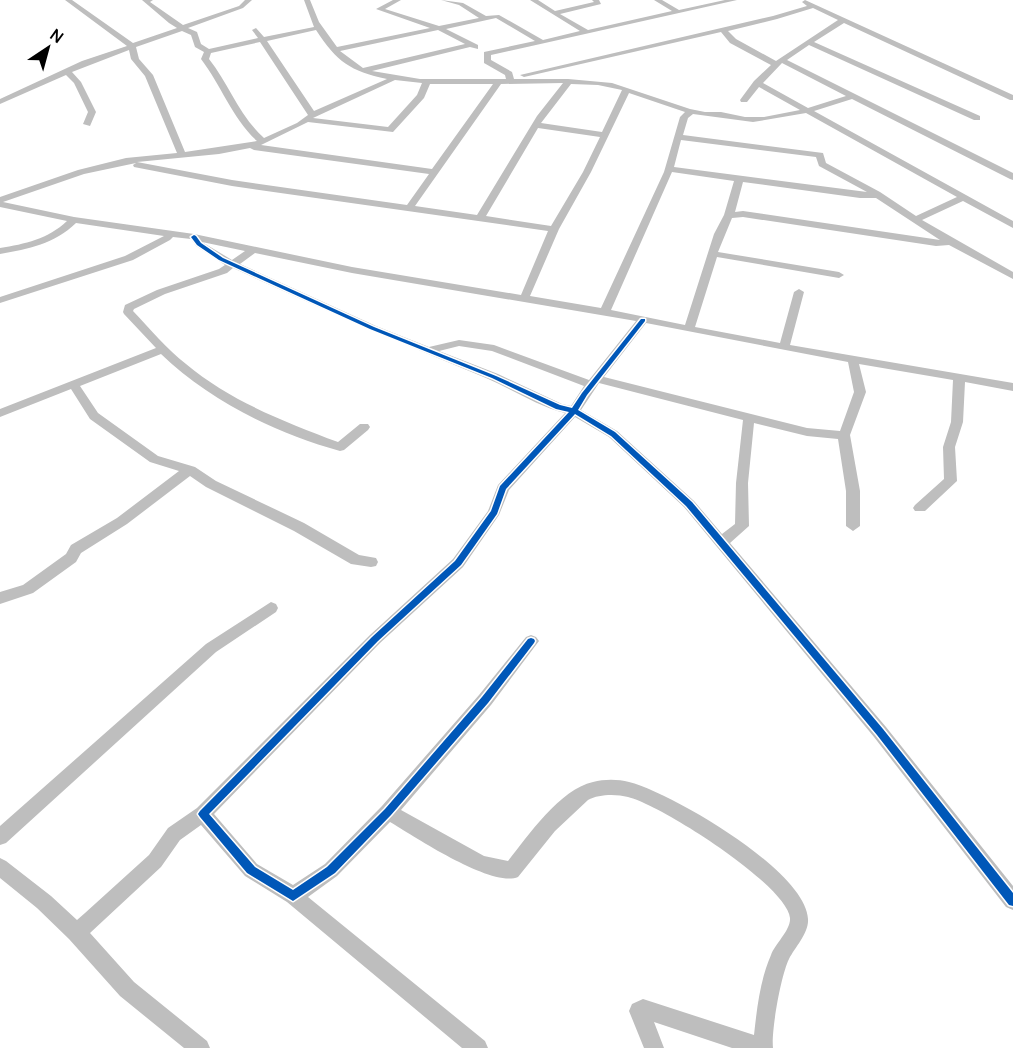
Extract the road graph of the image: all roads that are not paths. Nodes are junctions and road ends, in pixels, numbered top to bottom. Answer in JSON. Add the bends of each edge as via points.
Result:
{"nodes":[{"id":1,"x":68,"y":0,"type":"edge"},
{"id":2,"x":150,"y":0,"type":"edge"},
{"id":3,"x":249,"y":0,"type":"edge"},
{"id":4,"x":307,"y":0,"type":"edge"},
{"id":5,"x":398,"y":0,"type":"edge"},
{"id":6,"x":444,"y":0,"type":"edge"},
{"id":7,"x":533,"y":0,"type":"edge"},
{"id":8,"x":595,"y":0,"type":"edge"},
{"id":9,"x":657,"y":0,"type":"edge"},
{"id":10,"x":734,"y":0,"type":"edge"},
{"id":11,"x":801,"y":0,"type":"edge"},
{"id":12,"x":721,"y":1,"type":"edge"},
{"id":13,"x":813,"y":6,"type":"junction"},
{"id":14,"x":678,"y":12,"type":"junction"},
{"id":15,"x":554,"y":13,"type":"junction"},
{"id":16,"x":484,"y":18,"type":"junction"},
{"id":17,"x":843,"y":20,"type":"junction"},
{"id":18,"x":180,"y":28,"type":"junction"},
{"id":19,"x":318,"y":28,"type":"junction"},
{"id":20,"x":441,"y":29,"type":"junction"},
{"id":21,"x":722,"y":29,"type":"junction"},
{"id":22,"x":256,"y":30,"type":"dead end"},
{"id":23,"x":588,"y":33,"type":"junction"},
{"id":24,"x":263,"y":40,"type":"junction"},
{"id":25,"x":543,"y":42,"type":"junction"},
{"id":26,"x":810,"y":43,"type":"junction"},
{"id":27,"x":471,"y":45,"type":"junction"},
{"id":28,"x":132,"y":46,"type":"junction"},
{"id":29,"x":333,"y":50,"type":"junction"},
{"id":30,"x":208,"y":51,"type":"junction"},
{"id":31,"x":487,"y":54,"type":"junction"},
{"id":32,"x":779,"y":63,"type":"junction"},
{"id":33,"x":581,"y":69,"type":"junction"},
{"id":34,"x":67,"y":70,"type":"junction"},
{"id":35,"x":362,"y":71,"type":"junction"},
{"id":36,"x":513,"y":79,"type":"junction"},
{"id":37,"x":391,"y":80,"type":"junction"},
{"id":38,"x":499,"y":81,"type":"junction"},
{"id":39,"x":427,"y":82,"type":"junction"},
{"id":40,"x":568,"y":82,"type":"junction"},
{"id":41,"x":601,"y":83,"type":"junction"},
{"id":42,"x":756,"y":83,"type":"junction"},
{"id":43,"x":627,"y":89,"type":"junction"},
{"id":44,"x":850,"y":97,"type":"junction"},
{"id":45,"x":1013,"y":98,"type":"edge"},
{"id":46,"x":744,"y":100,"type":"dead end"},
{"id":47,"x":0,"y":102,"type":"edge"},
{"id":48,"x":693,"y":110,"type":"junction"},
{"id":49,"x":802,"y":110,"type":"junction"},
{"id":50,"x":310,"y":117,"type":"junction"},
{"id":51,"x":977,"y":118,"type":"dead end"},
{"id":52,"x":87,"y":124,"type":"dead end"},
{"id":53,"x":537,"y":124,"type":"junction"},
{"id":54,"x":604,"y":135,"type":"junction"},
{"id":55,"x":678,"y":136,"type":"junction"},
{"id":56,"x":263,"y":142,"type":"junction"},
{"id":57,"x":246,"y":147,"type":"junction"},
{"id":58,"x":182,"y":155,"type":"junction"},
{"id":59,"x":120,"y":164,"type":"junction"},
{"id":60,"x":669,"y":169,"type":"junction"},
{"id":61,"x":435,"y":172,"type":"junction"},
{"id":62,"x":1013,"y":177,"type":"edge"},
{"id":63,"x":739,"y":179,"type":"junction"},
{"id":64,"x":877,"y":194,"type":"junction"},
{"id":65,"x":963,"y":198,"type":"junction"},
{"id":66,"x":0,"y":202,"type":"edge"},
{"id":67,"x":409,"y":208,"type":"junction"},
{"id":68,"x":729,"y":215,"type":"junction"},
{"id":69,"x":480,"y":218,"type":"junction"},
{"id":70,"x":74,"y":220,"type":"junction"},
{"id":71,"x":915,"y":220,"type":"junction"},
{"id":72,"x":1013,"y":225,"type":"edge"},
{"id":73,"x":554,"y":229,"type":"junction"},
{"id":74,"x":170,"y":233,"type":"junction"},
{"id":75,"x":194,"y":237,"type":"junction"},
{"id":76,"x":952,"y":242,"type":"junction"},
{"id":77,"x":254,"y":249,"type":"junction"},
{"id":78,"x":0,"y":251,"type":"edge"},
{"id":79,"x":714,"y":254,"type":"junction"},
{"id":80,"x":232,"y":264,"type":"junction"},
{"id":81,"x":839,"y":275,"type":"dead end"},
{"id":82,"x":1013,"y":276,"type":"edge"},
{"id":83,"x":799,"y":292,"type":"dead end"},
{"id":84,"x":524,"y":299,"type":"junction"},
{"id":85,"x":0,"y":300,"type":"edge"},
{"id":86,"x":605,"y":312,"type":"junction"},
{"id":87,"x":643,"y":320,"type":"junction"},
{"id":88,"x":689,"y":329,"type":"junction"},
{"id":89,"x":784,"y":348,"type":"junction"},
{"id":90,"x":163,"y":349,"type":"junction"},
{"id":91,"x":427,"y":351,"type":"junction"},
{"id":92,"x":853,"y":360,"type":"junction"},
{"id":93,"x":959,"y":379,"type":"junction"},
{"id":94,"x":595,"y":382,"type":"junction"},
{"id":95,"x":73,"y":384,"type":"junction"},
{"id":96,"x":1013,"y":387,"type":"edge"},
{"id":97,"x":574,"y":411,"type":"junction"},
{"id":98,"x":0,"y":413,"type":"edge"},
{"id":99,"x":749,"y":417,"type":"junction"},
{"id":100,"x":364,"y":427,"type":"dead end"},
{"id":101,"x":844,"y":435,"type":"junction"},
{"id":102,"x":190,"y":470,"type":"junction"},
{"id":103,"x":920,"y":508,"type":"dead end"},
{"id":104,"x":853,"y":526,"type":"dead end"},
{"id":105,"x":721,"y":543,"type":"junction"},
{"id":106,"x":371,"y":562,"type":"dead end"},
{"id":107,"x":0,"y":598,"type":"edge"},
{"id":108,"x":271,"y":608,"type":"dead end"},
{"id":109,"x":531,"y":641,"type":"dead end"},
{"id":110,"x":388,"y":812,"type":"junction"},
{"id":111,"x":203,"y":814,"type":"junction"},
{"id":112,"x":0,"y":837,"type":"edge"},
{"id":113,"x":0,"y":867,"type":"edge"},
{"id":114,"x":293,"y":896,"type":"junction"},
{"id":115,"x":1013,"y":901,"type":"edge"},
{"id":116,"x":76,"y":932,"type":"junction"},
{"id":117,"x":200,"y":1048,"type":"edge"},
{"id":118,"x":478,"y":1048,"type":"edge"},
{"id":119,"x":654,"y":1048,"type":"edge"},
{"id":120,"x":762,"y":1048,"type":"edge"}],
"edges":[{"from":1,"to":28,"type":"street"},
{"from":2,"to":18,"type":"street","via":[[145,2]]},
{"from":3,"to":18,"type":"street","via":[[241,7]]},
{"from":4,"to":19,"type":"street"},
{"from":5,"to":20,"type":"street","via":[[380,9]]},
{"from":6,"to":16,"type":"street","via":[[461,4]]},
{"from":7,"to":15,"type":"street"},
{"from":8,"to":15,"type":"street","via":[[599,3]]},
{"from":9,"to":14,"type":"street"},
{"from":10,"to":12,"type":"street"},
{"from":11,"to":13,"type":"street"},
{"from":12,"to":14,"type":"street"},
{"from":13,"to":17,"type":"street"},
{"from":13,"to":21,"type":"street"},
{"from":14,"to":23,"type":"street"},
{"from":15,"to":23,"type":"street"},
{"from":16,"to":20,"type":"street"},
{"from":16,"to":25,"type":"street","via":[[497,16]]},
{"from":17,"to":26,"type":"street"},
{"from":17,"to":45,"type":"street"},
{"from":18,"to":28,"type":"street"},
{"from":18,"to":30,"type":"street","via":[[194,34],[198,45]]},
{"from":19,"to":24,"type":"street"},
{"from":19,"to":29,"type":"street"},
{"from":20,"to":27,"type":"street"},
{"from":20,"to":29,"type":"street"},
{"from":21,"to":32,"type":"street","via":[[733,41]]},
{"from":21,"to":33,"type":"street"},
{"from":22,"to":24,"type":"street"},
{"from":23,"to":25,"type":"street"},
{"from":24,"to":30,"type":"street"},
{"from":24,"to":50,"type":"street"},
{"from":25,"to":31,"type":"street"},
{"from":26,"to":32,"type":"street"},
{"from":26,"to":51,"type":"street"},
{"from":27,"to":31,"type":"street"},
{"from":27,"to":35,"type":"street"},
{"from":28,"to":34,"type":"street"},
{"from":28,"to":58,"type":"street","via":[[135,59],[149,75]]},
{"from":29,"to":35,"type":"street"},
{"from":30,"to":56,"type":"street","via":[[205,59],[215,69],[235,111],[249,131]]},
{"from":31,"to":36,"type":"street","via":[[487,61]]},
{"from":32,"to":42,"type":"street"},
{"from":32,"to":44,"type":"street"},
{"from":33,"to":36,"type":"street"},
{"from":33,"to":41,"type":"street"},
{"from":34,"to":47,"type":"street"},
{"from":34,"to":52,"type":"street","via":[[92,112]]},
{"from":35,"to":37,"type":"street"},
{"from":36,"to":38,"type":"street"},
{"from":36,"to":40,"type":"street"},
{"from":37,"to":39,"type":"street"},
{"from":37,"to":50,"type":"street"},
{"from":38,"to":39,"type":"street"},
{"from":38,"to":61,"type":"street"},
{"from":39,"to":50,"type":"street","via":[[421,96],[390,130]]},
{"from":40,"to":41,"type":"street"},
{"from":40,"to":53,"type":"street"},
{"from":41,"to":43,"type":"street"},
{"from":42,"to":46,"type":"street"},
{"from":42,"to":49,"type":"street"},
{"from":43,"to":48,"type":"street"},
{"from":43,"to":54,"type":"street"},
{"from":44,"to":49,"type":"street"},
{"from":44,"to":62,"type":"street"},
{"from":48,"to":49,"type":"street","via":[[752,120]]},
{"from":48,"to":55,"type":"street","via":[[684,117]]},
{"from":49,"to":65,"type":"street"},
{"from":50,"to":56,"type":"street"},
{"from":53,"to":54,"type":"street"},
{"from":53,"to":69,"type":"street"},
{"from":54,"to":73,"type":"street"},
{"from":55,"to":60,"type":"street"},
{"from":55,"to":64,"type":"street","via":[[820,155],[822,164]]},
{"from":56,"to":57,"type":"street"},
{"from":57,"to":58,"type":"street"},
{"from":57,"to":61,"type":"street"},
{"from":58,"to":59,"type":"street"},
{"from":59,"to":66,"type":"street","via":[[81,172]]},
{"from":59,"to":67,"type":"street"},
{"from":60,"to":63,"type":"street"},
{"from":60,"to":86,"type":"street"},
{"from":61,"to":67,"type":"street"},
{"from":63,"to":64,"type":"street"},
{"from":63,"to":68,"type":"street"},
{"from":64,"to":71,"type":"street"},
{"from":65,"to":71,"type":"street"},
{"from":65,"to":72,"type":"street"},
{"from":66,"to":70,"type":"street"},
{"from":67,"to":69,"type":"street"},
{"from":68,"to":76,"type":"street"},
{"from":68,"to":79,"type":"street"},
{"from":69,"to":73,"type":"street"},
{"from":70,"to":74,"type":"street"},
{"from":70,"to":78,"type":"street","via":[[61,232],[32,246]]},
{"from":71,"to":76,"type":"street"},
{"from":73,"to":84,"type":"street"},
{"from":74,"to":75,"type":"street"},
{"from":74,"to":85,"type":"street","via":[[129,258]]},
{"from":75,"to":77,"type":"street"},
{"from":75,"to":80,"type":"street"},
{"from":76,"to":82,"type":"street"},
{"from":77,"to":80,"type":"street"},
{"from":77,"to":84,"type":"street"},
{"from":79,"to":81,"type":"street"},
{"from":79,"to":88,"type":"street"},
{"from":80,"to":90,"type":"street","via":[[215,275],[129,307],[128,312]]},
{"from":80,"to":91,"type":"street"},
{"from":83,"to":89,"type":"street"},
{"from":84,"to":86,"type":"street"},
{"from":86,"to":87,"type":"street"},
{"from":87,"to":88,"type":"street"},
{"from":87,"to":94,"type":"street"},
{"from":88,"to":89,"type":"street"},
{"from":89,"to":92,"type":"street"},
{"from":90,"to":95,"type":"street"},
{"from":90,"to":100,"type":"street","via":[[205,385],[304,434],[340,447]]},
{"from":91,"to":94,"type":"street","via":[[459,343],[486,346]]},
{"from":91,"to":97,"type":"street"},
{"from":92,"to":93,"type":"street"},
{"from":92,"to":101,"type":"street","via":[[860,392]]},
{"from":93,"to":96,"type":"street"},
{"from":93,"to":103,"type":"street","via":[[957,422],[948,447],[951,481]]},
{"from":94,"to":97,"type":"street"},
{"from":94,"to":99,"type":"street"},
{"from":95,"to":98,"type":"street"},
{"from":95,"to":102,"type":"street","via":[[94,416],[154,459]]},
{"from":97,"to":105,"type":"street","via":[[613,434],[689,504]]},
{"from":97,"to":111,"type":"street","via":[[503,488],[494,513],[458,563],[375,639]]},
{"from":99,"to":101,"type":"street","via":[[807,432]]},
{"from":99,"to":105,"type":"street","via":[[742,526]]},
{"from":101,"to":104,"type":"street","via":[[853,491]]},
{"from":102,"to":106,"type":"street","via":[[356,560]]},
{"from":102,"to":107,"type":"street","via":[[122,521],[76,549],[71,558],[28,589]]},
{"from":105,"to":115,"type":"street","via":[[880,732]]},
{"from":108,"to":112,"type":"street","via":[[211,648]]},
{"from":109,"to":110,"type":"street"},
{"from":110,"to":114,"type":"street","via":[[331,870]]},
{"from":110,"to":120,"type":"street","via":[[481,864],[512,871],[564,810],[590,790],[628,789],[684,814],[765,872],[788,896],[799,916],[776,968]]},
{"from":111,"to":114,"type":"street","via":[[251,870]]},
{"from":111,"to":116,"type":"street","via":[[174,834],[154,861]]},
{"from":113,"to":116,"type":"street"},
{"from":114,"to":118,"type":"street"},
{"from":116,"to":117,"type":"street","via":[[127,988]]},
{"from":119,"to":120,"type":"street","via":[[639,1011],[643,1009]]}]}
